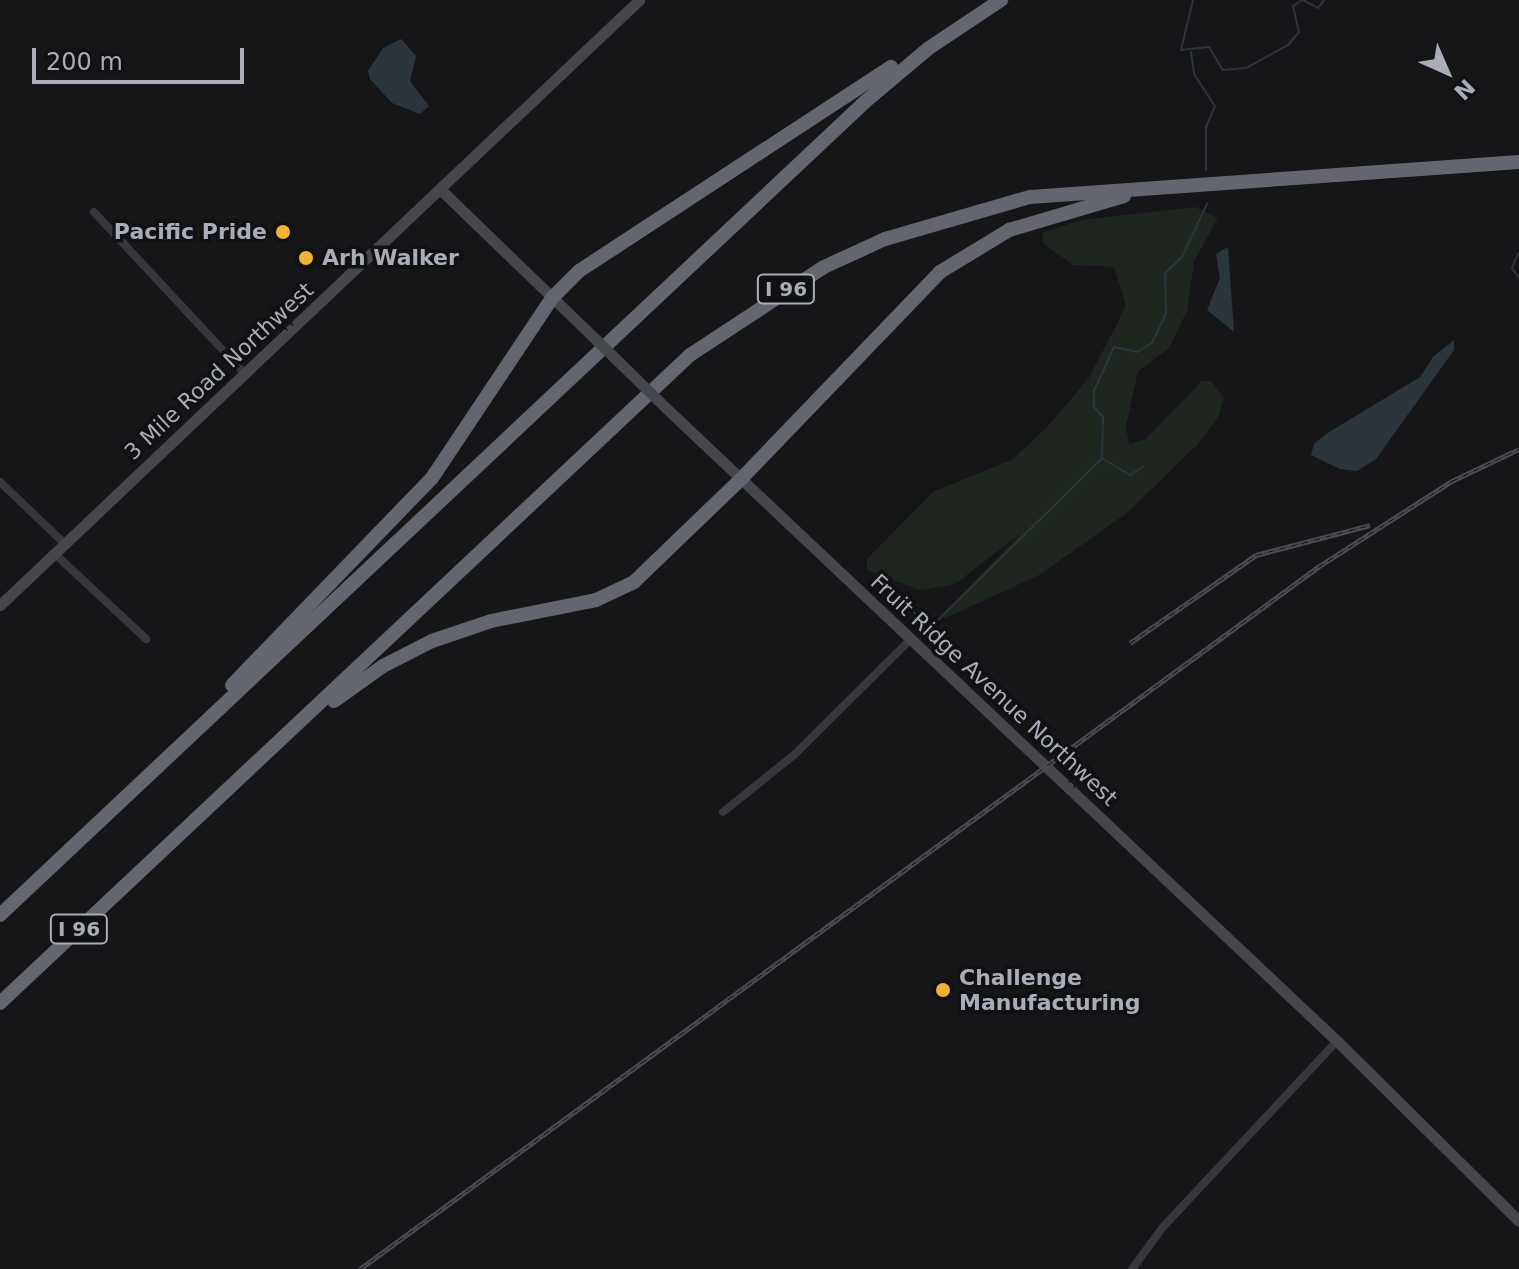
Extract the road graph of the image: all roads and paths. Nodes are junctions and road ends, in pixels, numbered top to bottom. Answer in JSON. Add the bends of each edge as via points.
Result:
{"nodes":[{"id":1,"x":639,"y":0,"type":"edge"},
{"id":2,"x":1001,"y":0,"type":"edge"},
{"id":3,"x":980,"y":13,"type":"junction"},
{"id":4,"x":1519,"y":162,"type":"edge"},
{"id":5,"x":1191,"y":183,"type":"junction"},
{"id":6,"x":441,"y":190,"type":"junction"},
{"id":7,"x":94,"y":212,"type":"dead end"},
{"id":8,"x":552,"y":298,"type":"junction"},
{"id":9,"x":245,"y":374,"type":"junction"},
{"id":10,"x":741,"y":479,"type":"junction"},
{"id":11,"x":0,"y":482,"type":"edge"},
{"id":12,"x":65,"y":544,"type":"junction"},
{"id":13,"x":55,"y":554,"type":"junction"},
{"id":14,"x":0,"y":605,"type":"edge"},
{"id":15,"x":146,"y":639,"type":"dead end"},
{"id":16,"x":911,"y":639,"type":"junction"},
{"id":17,"x":227,"y":791,"type":"junction"},
{"id":18,"x":723,"y":812,"type":"dead end"},
{"id":19,"x":60,"y":859,"type":"junction"},
{"id":20,"x":0,"y":915,"type":"edge"},
{"id":21,"x":0,"y":1003,"type":"edge"},
{"id":22,"x":1337,"y":1041,"type":"junction"},
{"id":23,"x":1519,"y":1221,"type":"edge"},
{"id":24,"x":1132,"y":1269,"type":"edge"}],
"edges":[{"from":1,"to":6,"type":"main road","name":"3 Mile Road Northwest"},
{"from":2,"to":3,"type":"highway","number":"I 96"},
{"from":3,"to":8,"type":"highway","via":[[929,39],[865,86],[615,244]]},
{"from":3,"to":19,"type":"highway","number":"I 96","via":[[866,101]]},
{"from":4,"to":5,"type":"highway","number":"I 96"},
{"from":5,"to":10,"type":"highway","via":[[1055,212],[977,248],[905,303]]},
{"from":5,"to":17,"type":"highway","number":"I 96","via":[[1030,197],[956,215],[885,239],[760,305],[690,355]]},
{"from":6,"to":8,"type":"main road","name":"Fruit Ridge Avenue Northwest"},
{"from":6,"to":9,"type":"main road","name":"3 Mile Road Northwest"},
{"from":7,"to":9,"type":"street"},
{"from":8,"to":10,"type":"main road","name":"Fruit Ridge Avenue Northwest","bridge":true},
{"from":8,"to":19,"type":"highway","via":[[485,405],[425,486]]},
{"from":9,"to":12,"type":"main road","name":"3 Mile Road Northwest"},
{"from":10,"to":16,"type":"main road","name":"Fruit Ridge Avenue Northwest"},
{"from":10,"to":17,"type":"highway","via":[[634,582],[596,600],[465,628],[406,653],[345,693]]},
{"from":11,"to":12,"type":"street"},
{"from":12,"to":13,"type":"main road","name":"3 Mile Road Northwest"},
{"from":13,"to":14,"type":"main road","name":"3 Mile Road Northwest"},
{"from":13,"to":15,"type":"street"},
{"from":16,"to":18,"type":"street","via":[[794,755]]},
{"from":16,"to":22,"type":"main road","name":"Fruit Ridge Avenue Northwest"},
{"from":17,"to":21,"type":"highway","number":"I 96"},
{"from":19,"to":20,"type":"highway","number":"I 96"},
{"from":22,"to":23,"type":"main road","name":"Fruit Ridge Avenue Northwest"},
{"from":22,"to":24,"type":"street","via":[[1168,1220]]}]}
